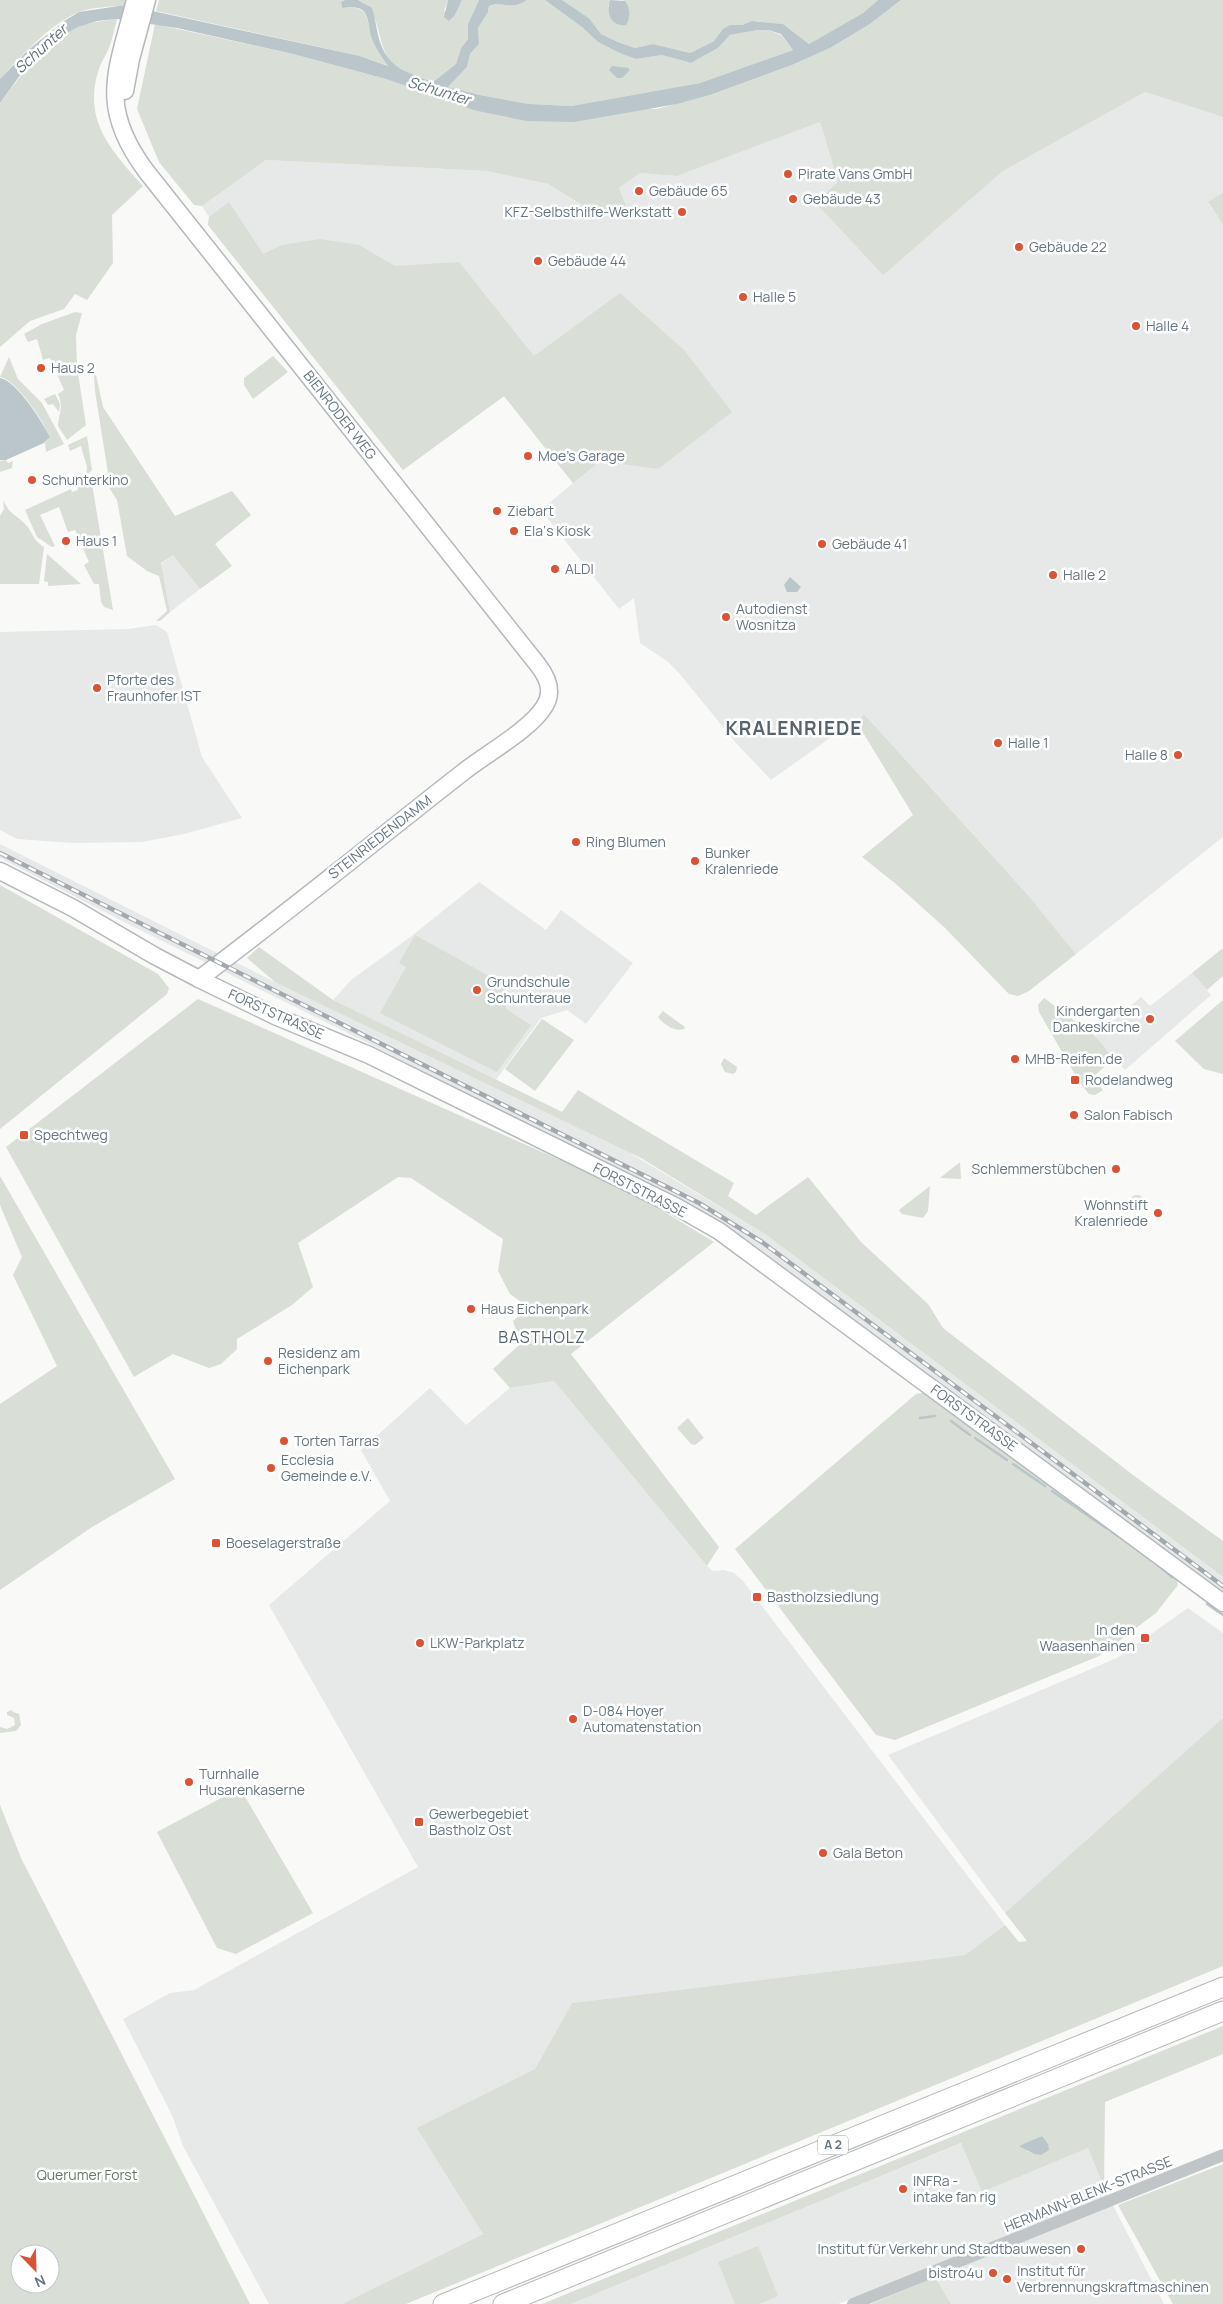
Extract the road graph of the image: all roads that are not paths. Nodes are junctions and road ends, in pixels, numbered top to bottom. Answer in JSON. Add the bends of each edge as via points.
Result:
{"nodes":[{"id":1,"x":135,"y":0,"type":"edge"},
{"id":2,"x":147,"y":0,"type":"edge"},
{"id":3,"x":129,"y":45,"type":"junction"},
{"id":4,"x":549,"y":689,"type":"joint"},
{"id":5,"x":0,"y":871,"type":"edge"},
{"id":6,"x":199,"y":979,"type":"junction"},
{"id":7,"x":1223,"y":1603,"type":"edge"},
{"id":8,"x":1223,"y":1987,"type":"edge"},
{"id":9,"x":1223,"y":2010,"type":"edge"},
{"id":10,"x":1223,"y":2155,"type":"edge"},
{"id":11,"x":444,"y":2304,"type":"edge"},
{"id":12,"x":503,"y":2304,"type":"edge"},
{"id":13,"x":853,"y":2304,"type":"edge"}],
"edges":[{"from":1,"to":3,"type":"main road","name":"BIENRODER WEG"},
{"from":2,"to":3,"type":"main road","name":"BIENRODER WEG"},
{"from":3,"to":4,"type":"main road","name":"BIENRODER WEG","via":[[124,97],[128,143],[146,171],[542,669]]},
{"from":4,"to":6,"type":"main road","name":"STEINRIEDENDAMM","via":[[546,705],[532,721]]},
{"from":5,"to":6,"type":"main road","name":"FORSTSTRASSE"},
{"from":6,"to":7,"type":"main road","name":"FORSTSTRASSE","via":[[275,1016],[369,1055],[719,1231]]},
{"from":8,"to":11,"type":"highway","number":"A 2"},
{"from":9,"to":12,"type":"highway","number":"A 2"},
{"from":10,"to":13,"type":"street","name":"HERMANN-BLENK-STRASSE"}]}
